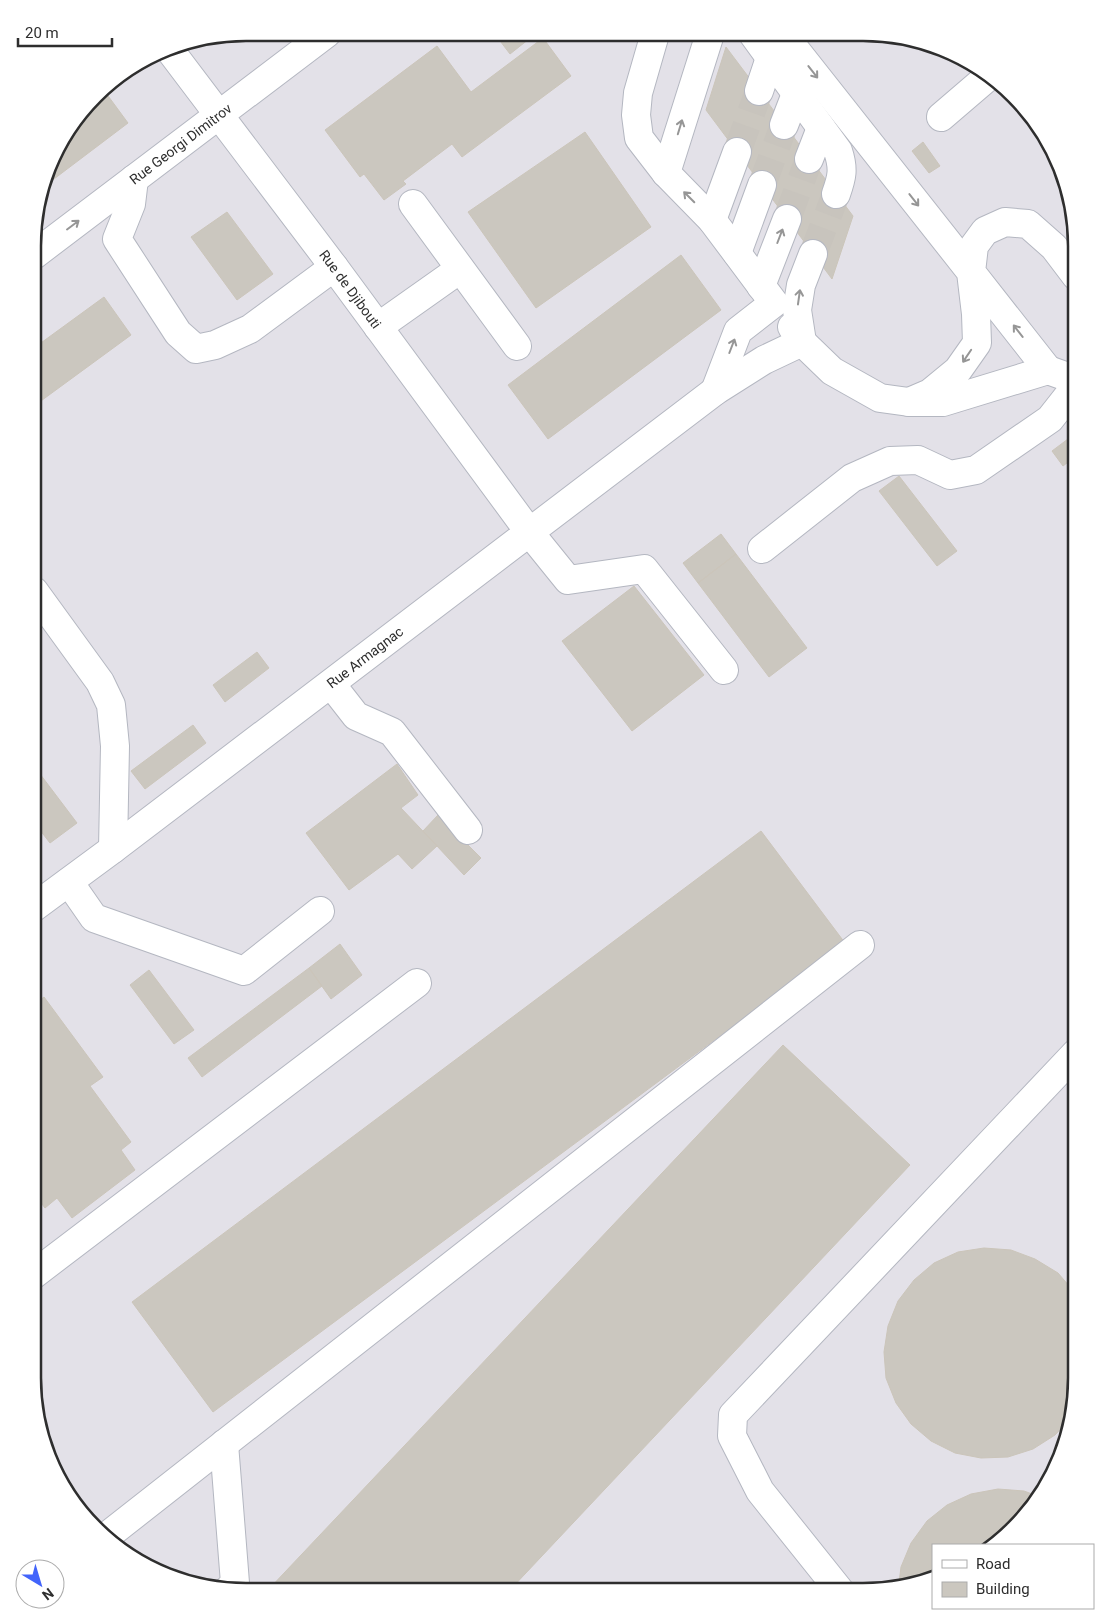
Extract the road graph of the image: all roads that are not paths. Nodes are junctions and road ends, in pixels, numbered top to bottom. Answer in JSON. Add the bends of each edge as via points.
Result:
{"nodes":[{"id":1,"x":316,"y":41,"type":"edge"},
{"id":2,"x":653,"y":41,"type":"edge"},
{"id":3,"x":708,"y":41,"type":"edge"},
{"id":4,"x":758,"y":41,"type":"edge"},
{"id":5,"x":789,"y":41,"type":"edge"},
{"id":6,"x":173,"y":55,"type":"edge"},
{"id":7,"x":770,"y":58,"type":"junction"},
{"id":8,"x":983,"y":81,"type":"edge"},
{"id":9,"x":759,"y":91,"type":"tunnel mouth"},
{"id":10,"x":796,"y":94,"type":"junction"},
{"id":11,"x":219,"y":115,"type":"junction"},
{"id":12,"x":941,"y":117,"type":"dead end"},
{"id":13,"x":784,"y":125,"type":"tunnel mouth"},
{"id":14,"x":821,"y":128,"type":"junction"},
{"id":15,"x":737,"y":152,"type":"tunnel mouth"},
{"id":16,"x":810,"y":159,"type":"tunnel mouth"},
{"id":17,"x":666,"y":173,"type":"junction"},
{"id":18,"x":134,"y":180,"type":"junction"},
{"id":19,"x":762,"y":186,"type":"tunnel mouth"},
{"id":20,"x":836,"y":194,"type":"tunnel mouth"},
{"id":21,"x":413,"y":204,"type":"dead end"},
{"id":22,"x":787,"y":219,"type":"tunnel mouth"},
{"id":23,"x":712,"y":220,"type":"junction"},
{"id":24,"x":41,"y":250,"type":"edge"},
{"id":25,"x":737,"y":253,"type":"junction"},
{"id":26,"x":813,"y":254,"type":"tunnel mouth"},
{"id":27,"x":1068,"y":266,"type":"edge"},
{"id":28,"x":334,"y":267,"type":"junction"},
{"id":29,"x":460,"y":269,"type":"junction"},
{"id":30,"x":971,"y":272,"type":"junction"},
{"id":31,"x":767,"y":294,"type":"junction"},
{"id":32,"x":378,"y":326,"type":"junction"},
{"id":33,"x":802,"y":342,"type":"junction"},
{"id":34,"x":517,"y":346,"type":"dead end"},
{"id":35,"x":1048,"y":370,"type":"junction"},
{"id":36,"x":1068,"y":377,"type":"edge"},
{"id":37,"x":1068,"y":396,"type":"edge"},
{"id":38,"x":705,"y":398,"type":"junction"},
{"id":39,"x":909,"y":402,"type":"junction"},
{"id":40,"x":530,"y":533,"type":"junction"},
{"id":41,"x":762,"y":549,"type":"dead end"},
{"id":42,"x":41,"y":600,"type":"edge"},
{"id":43,"x":724,"y":670,"type":"dead end"},
{"id":44,"x":331,"y":684,"type":"junction"},
{"id":45,"x":468,"y":830,"type":"dead end"},
{"id":46,"x":113,"y":849,"type":"junction"},
{"id":47,"x":69,"y":882,"type":"junction"},
{"id":48,"x":41,"y":902,"type":"edge"},
{"id":49,"x":320,"y":911,"type":"dead end"},
{"id":50,"x":860,"y":945,"type":"dead end"},
{"id":51,"x":417,"y":983,"type":"dead end"},
{"id":52,"x":1068,"y":1061,"type":"edge"},
{"id":53,"x":41,"y":1269,"type":"edge"},
{"id":54,"x":224,"y":1444,"type":"junction"},
{"id":55,"x":112,"y":1532,"type":"edge"},
{"id":56,"x":235,"y":1582,"type":"edge"},
{"id":57,"x":834,"y":1583,"type":"edge"}],
"edges":[{"from":1,"to":11,"type":"street","name":"Rue Georgi Dimitrov"},
{"from":2,"to":17,"type":"street","via":[[638,93],[636,116],[639,138]]},
{"from":17,"to":3,"type":"street","one_way":true},
{"from":4,"to":7,"type":"street"},
{"from":5,"to":30,"type":"street","one_way":true},
{"from":6,"to":11,"type":"street","name":"Rue de Djibouti"},
{"from":7,"to":9,"type":"street"},
{"from":7,"to":10,"type":"street"},
{"from":8,"to":12,"type":"street"},
{"from":10,"to":13,"type":"street"},
{"from":10,"to":14,"type":"street"},
{"from":11,"to":18,"type":"street","name":"Rue Georgi Dimitrov"},
{"from":11,"to":28,"type":"street","name":"Rue de Djibouti"},
{"from":14,"to":16,"type":"street"},
{"from":14,"to":20,"type":"street","via":[[838,151],[842,164],[842,178]]},
{"from":15,"to":23,"type":"street"},
{"from":23,"to":17,"type":"street","one_way":true},
{"from":24,"to":18,"type":"street","name":"Rue Georgi Dimitrov","one_way":true},
{"from":18,"to":28,"type":"street","via":[[132,204],[117,239],[178,333],[196,349],[215,345],[250,329]]},
{"from":19,"to":25,"type":"street"},
{"from":21,"to":29,"type":"street"},
{"from":31,"to":22,"type":"street","one_way":true},
{"from":23,"to":25,"type":"street"},
{"from":25,"to":31,"type":"street"},
{"from":33,"to":26,"type":"street","one_way":true,"via":[[798,310],[801,285]]},
{"from":27,"to":30,"type":"street","via":[[1028,224],[1005,222],[985,231],[974,246]]},
{"from":28,"to":32,"type":"street","name":"Rue de Djibouti"},
{"from":29,"to":32,"type":"street"},
{"from":29,"to":34,"type":"street"},
{"from":35,"to":30,"type":"street","one_way":true},
{"from":30,"to":39,"type":"street","one_way":true,"via":[[977,343],[958,370],[930,393]]},
{"from":31,"to":33,"type":"street"},
{"from":38,"to":31,"type":"street","one_way":true,"via":[[738,331]]},
{"from":32,"to":40,"type":"street","name":"Rue de Djibouti"},
{"from":33,"to":38,"type":"street","name":"Rue Armagnac","via":[[764,360]]},
{"from":33,"to":39,"type":"street","via":[[832,371],[858,386],[880,398]]},
{"from":35,"to":36,"type":"street"},
{"from":35,"to":39,"type":"street","via":[[943,402]]},
{"from":37,"to":41,"type":"street","via":[[1050,419],[976,470],[950,475],[918,460],[890,461],[852,478]]},
{"from":38,"to":40,"type":"street","name":"Rue Armagnac"},
{"from":40,"to":43,"type":"street","name":"Rue de Djibouti","via":[[568,580],[644,569]]},
{"from":40,"to":44,"type":"street","name":"Rue Armagnac"},
{"from":42,"to":46,"type":"street","via":[[100,682],[111,705],[115,746]]},
{"from":44,"to":45,"type":"street","via":[[356,716],[392,732]]},
{"from":44,"to":46,"type":"street","name":"Rue Armagnac"},
{"from":46,"to":47,"type":"street","name":"Rue Armagnac"},
{"from":47,"to":48,"type":"street","name":"Rue Armagnac"},
{"from":47,"to":49,"type":"street","via":[[94,918],[244,971]]},
{"from":50,"to":54,"type":"street"},
{"from":51,"to":53,"type":"street"},
{"from":52,"to":57,"type":"street","via":[[733,1415],[732,1436],[760,1491]]},
{"from":54,"to":55,"type":"street"},
{"from":54,"to":56,"type":"street"}]}
